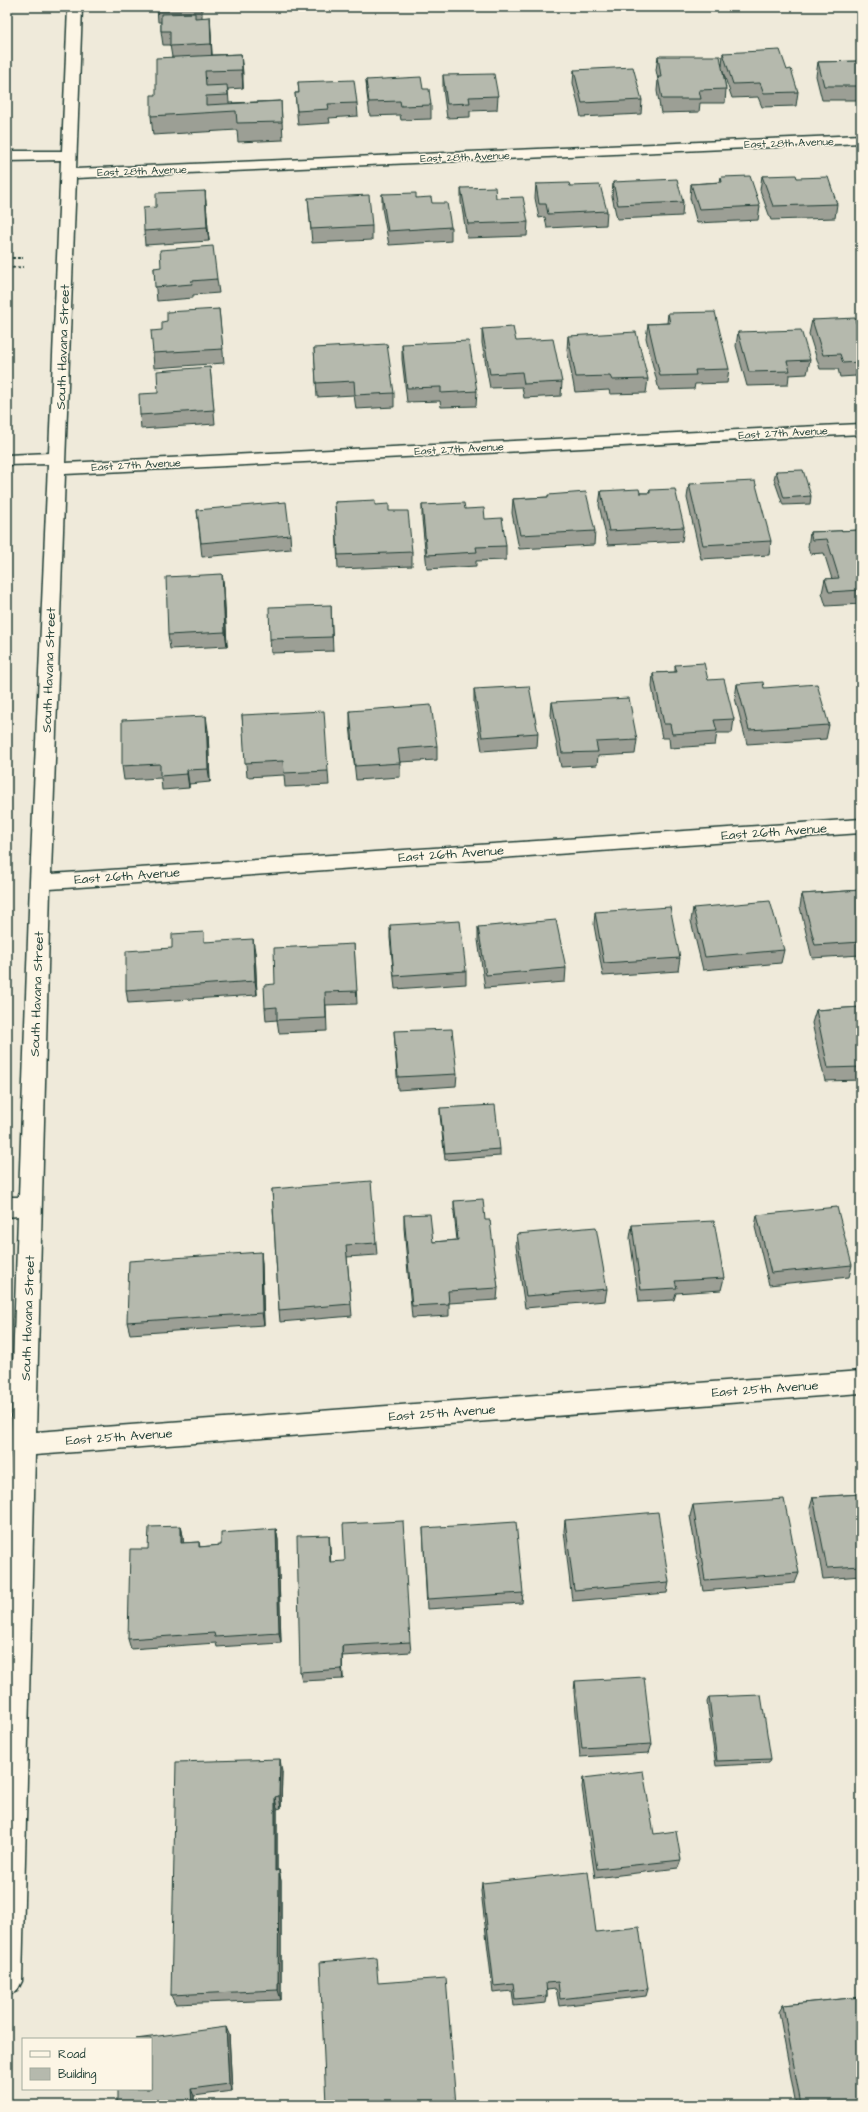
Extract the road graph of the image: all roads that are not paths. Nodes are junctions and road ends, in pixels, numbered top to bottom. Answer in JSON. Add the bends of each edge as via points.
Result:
{"nodes":[{"id":1,"x":75,"y":7,"type":"edge"},
{"id":2,"x":861,"y":139,"type":"edge"},
{"id":3,"x":7,"y":156,"type":"edge"},
{"id":4,"x":70,"y":164,"type":"junction"},
{"id":5,"x":861,"y":429,"type":"edge"},
{"id":6,"x":7,"y":460,"type":"edge"},
{"id":7,"x":58,"y":464,"type":"junction"},
{"id":8,"x":861,"y":826,"type":"edge"},
{"id":9,"x":40,"y":882,"type":"junction"},
{"id":10,"x":31,"y":1206,"type":"junction"},
{"id":11,"x":7,"y":1207,"type":"edge"},
{"id":12,"x":861,"y":1382,"type":"edge"},
{"id":13,"x":24,"y":1444,"type":"junction"},
{"id":14,"x":7,"y":1981,"type":"edge"}],
"edges":[{"from":1,"to":4,"type":"street","name":"South Havana Street"},
{"from":2,"to":4,"type":"street","name":"East 28th Avenue"},
{"from":3,"to":4,"type":"street","name":"East 28th Avenue"},
{"from":4,"to":7,"type":"street","name":"South Havana Street"},
{"from":5,"to":7,"type":"street","name":"East 27th Avenue"},
{"from":6,"to":7,"type":"street","name":"East 27th Avenue"},
{"from":7,"to":9,"type":"street","name":"South Havana Street"},
{"from":8,"to":9,"type":"street","name":"East 26th Avenue"},
{"from":9,"to":10,"type":"street","name":"South Havana Street"},
{"from":10,"to":11,"type":"street"},
{"from":10,"to":13,"type":"street","name":"South Havana Street"},
{"from":12,"to":13,"type":"street","name":"East 25th Avenue"},
{"from":13,"to":14,"type":"street","name":"South Havana Street"}]}
